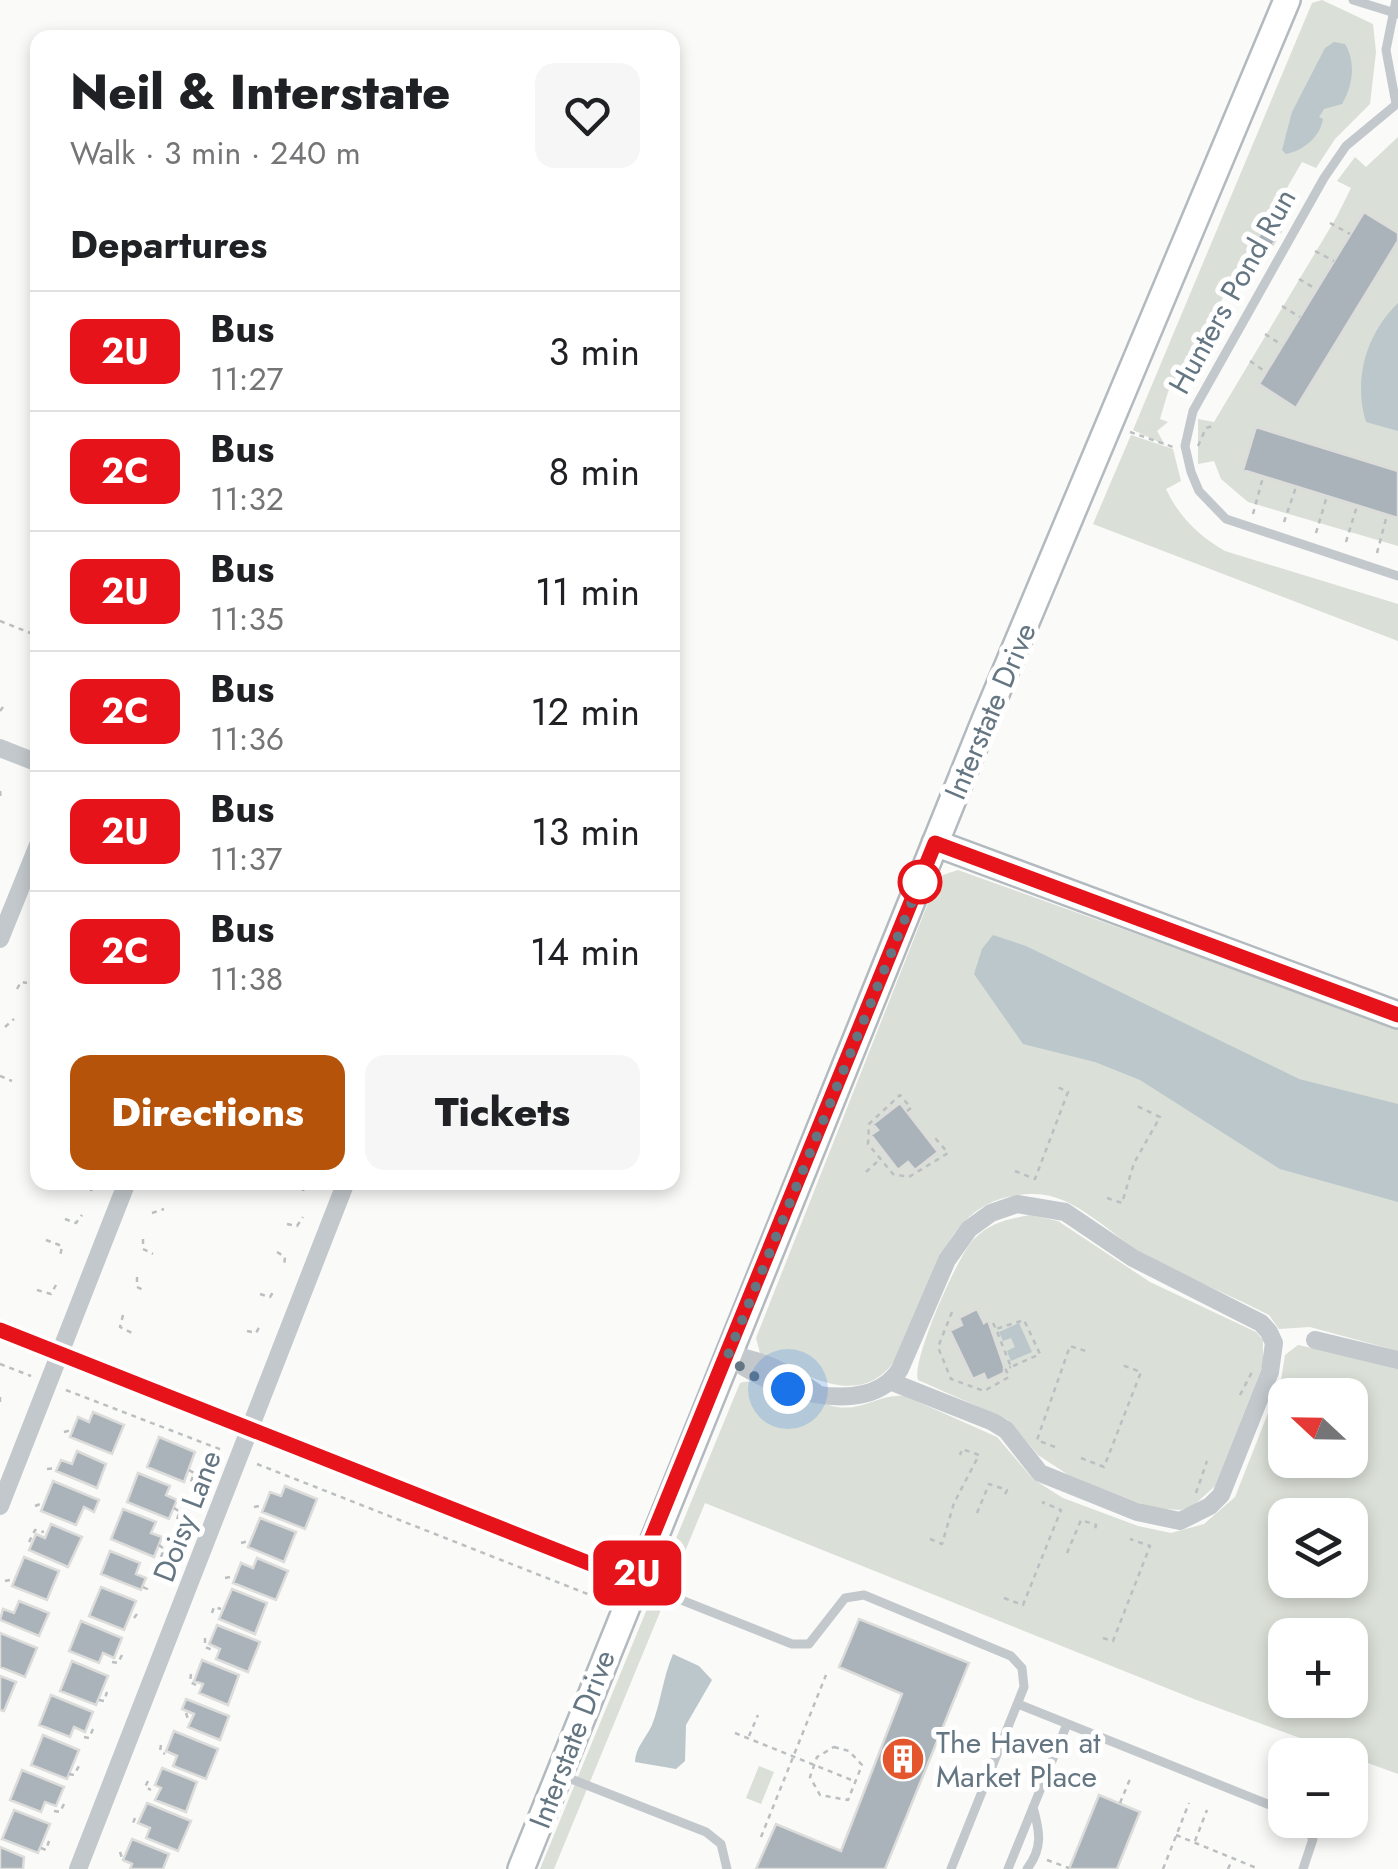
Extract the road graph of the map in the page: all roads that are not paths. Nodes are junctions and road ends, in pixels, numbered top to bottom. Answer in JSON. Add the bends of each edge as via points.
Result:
{"nodes":[{"id":1,"x":1287,"y":0,"type":"edge"},
{"id":2,"x":1354,"y":0,"type":"edge"},
{"id":3,"x":1396,"y":0,"type":"edge"},
{"id":4,"x":1396,"y":14,"type":"edge"},
{"id":5,"x":1397,"y":104,"type":"edge"},
{"id":6,"x":1398,"y":576,"type":"edge"},
{"id":7,"x":0,"y":748,"type":"edge"},
{"id":8,"x":30,"y":760,"type":"edge"},
{"id":9,"x":935,"y":843,"type":"junction"},
{"id":10,"x":30,"y":865,"type":"edge"},
{"id":11,"x":0,"y":940,"type":"edge"},
{"id":12,"x":1398,"y":1015,"type":"edge"},
{"id":13,"x":124,"y":1190,"type":"edge"},
{"id":14,"x":343,"y":1190,"type":"edge"},
{"id":15,"x":0,"y":1330,"type":"edge"},
{"id":16,"x":1315,"y":1340,"type":"dead end"},
{"id":17,"x":60,"y":1354,"type":"junction"},
{"id":18,"x":728,"y":1355,"type":"junction"},
{"id":19,"x":1398,"y":1360,"type":"edge"},
{"id":20,"x":892,"y":1382,"type":"junction"},
{"id":21,"x":250,"y":1429,"type":"junction"},
{"id":22,"x":0,"y":1506,"type":"edge"},
{"id":23,"x":634,"y":1581,"type":"junction"},
{"id":24,"x":1018,"y":1704,"type":"junction"},
{"id":25,"x":1067,"y":1724,"type":"junction"},
{"id":26,"x":558,"y":1774,"type":"junction"},
{"id":27,"x":1268,"y":1804,"type":"edge"},
{"id":28,"x":1033,"y":1807,"type":"junction"},
{"id":29,"x":1312,"y":1838,"type":"edge"},
{"id":30,"x":78,"y":1869,"type":"edge"},
{"id":31,"x":521,"y":1869,"type":"edge"},
{"id":32,"x":727,"y":1869,"type":"edge"},
{"id":33,"x":950,"y":1869,"type":"edge"},
{"id":34,"x":1008,"y":1869,"type":"edge"},
{"id":35,"x":1027,"y":1869,"type":"edge"},
{"id":36,"x":1304,"y":1869,"type":"edge"}],
"edges":[{"from":1,"to":9,"type":"main road","name":"Interstate Drive"},
{"from":2,"to":4,"type":"lane"},
{"from":3,"to":4,"type":"lane","name":"Hunters Pond Run"},
{"from":4,"to":5,"type":"lane","name":"Hunters Pond Run","via":[[1386,50]]},
{"from":5,"to":6,"type":"lane","name":"Hunters Pond Run","via":[[1346,146],[1324,178],[1186,428],[1199,492],[1226,519]]},
{"from":7,"to":8,"type":"street"},
{"from":9,"to":12,"type":"main road"},
{"from":9,"to":18,"type":"main road","name":"Interstate Drive"},
{"from":10,"to":11,"type":"street"},
{"from":13,"to":17,"type":"street"},
{"from":14,"to":21,"type":"street","name":"Doisy Lane"},
{"from":15,"to":17,"type":"street"},
{"from":16,"to":19,"type":"street"},
{"from":17,"to":21,"type":"street"},
{"from":17,"to":22,"type":"street"},
{"from":18,"to":20,"type":"street","via":[[754,1359],[816,1392],[858,1396]]},
{"from":18,"to":23,"type":"main road","name":"Interstate Drive"},
{"from":20,"to":20,"type":"street","via":[[958,1240],[991,1213],[1018,1204],[1065,1212],[1190,1290],[1260,1323],[1274,1343],[1270,1372],[1221,1495],[1180,1521],[1051,1480],[993,1422]]},
{"from":21,"to":23,"type":"street"},
{"from":21,"to":30,"type":"street","name":"Doisy Lane"},
{"from":23,"to":24,"type":"lane","via":[[792,1644],[809,1644],[846,1598],[864,1595],[1011,1656],[1022,1668]]},
{"from":23,"to":26,"type":"main road","name":"Interstate Drive"},
{"from":24,"to":25,"type":"lane"},
{"from":24,"to":33,"type":"lane"},
{"from":25,"to":27,"type":"lane"},
{"from":25,"to":28,"type":"lane"},
{"from":26,"to":31,"type":"main road","name":"Interstate Drive"},
{"from":26,"to":32,"type":"lane","via":[[706,1832],[721,1844]]},
{"from":28,"to":34,"type":"lane"},
{"from":28,"to":35,"type":"lane","via":[[1038,1855]]},
{"from":29,"to":36,"type":"lane"}]}
